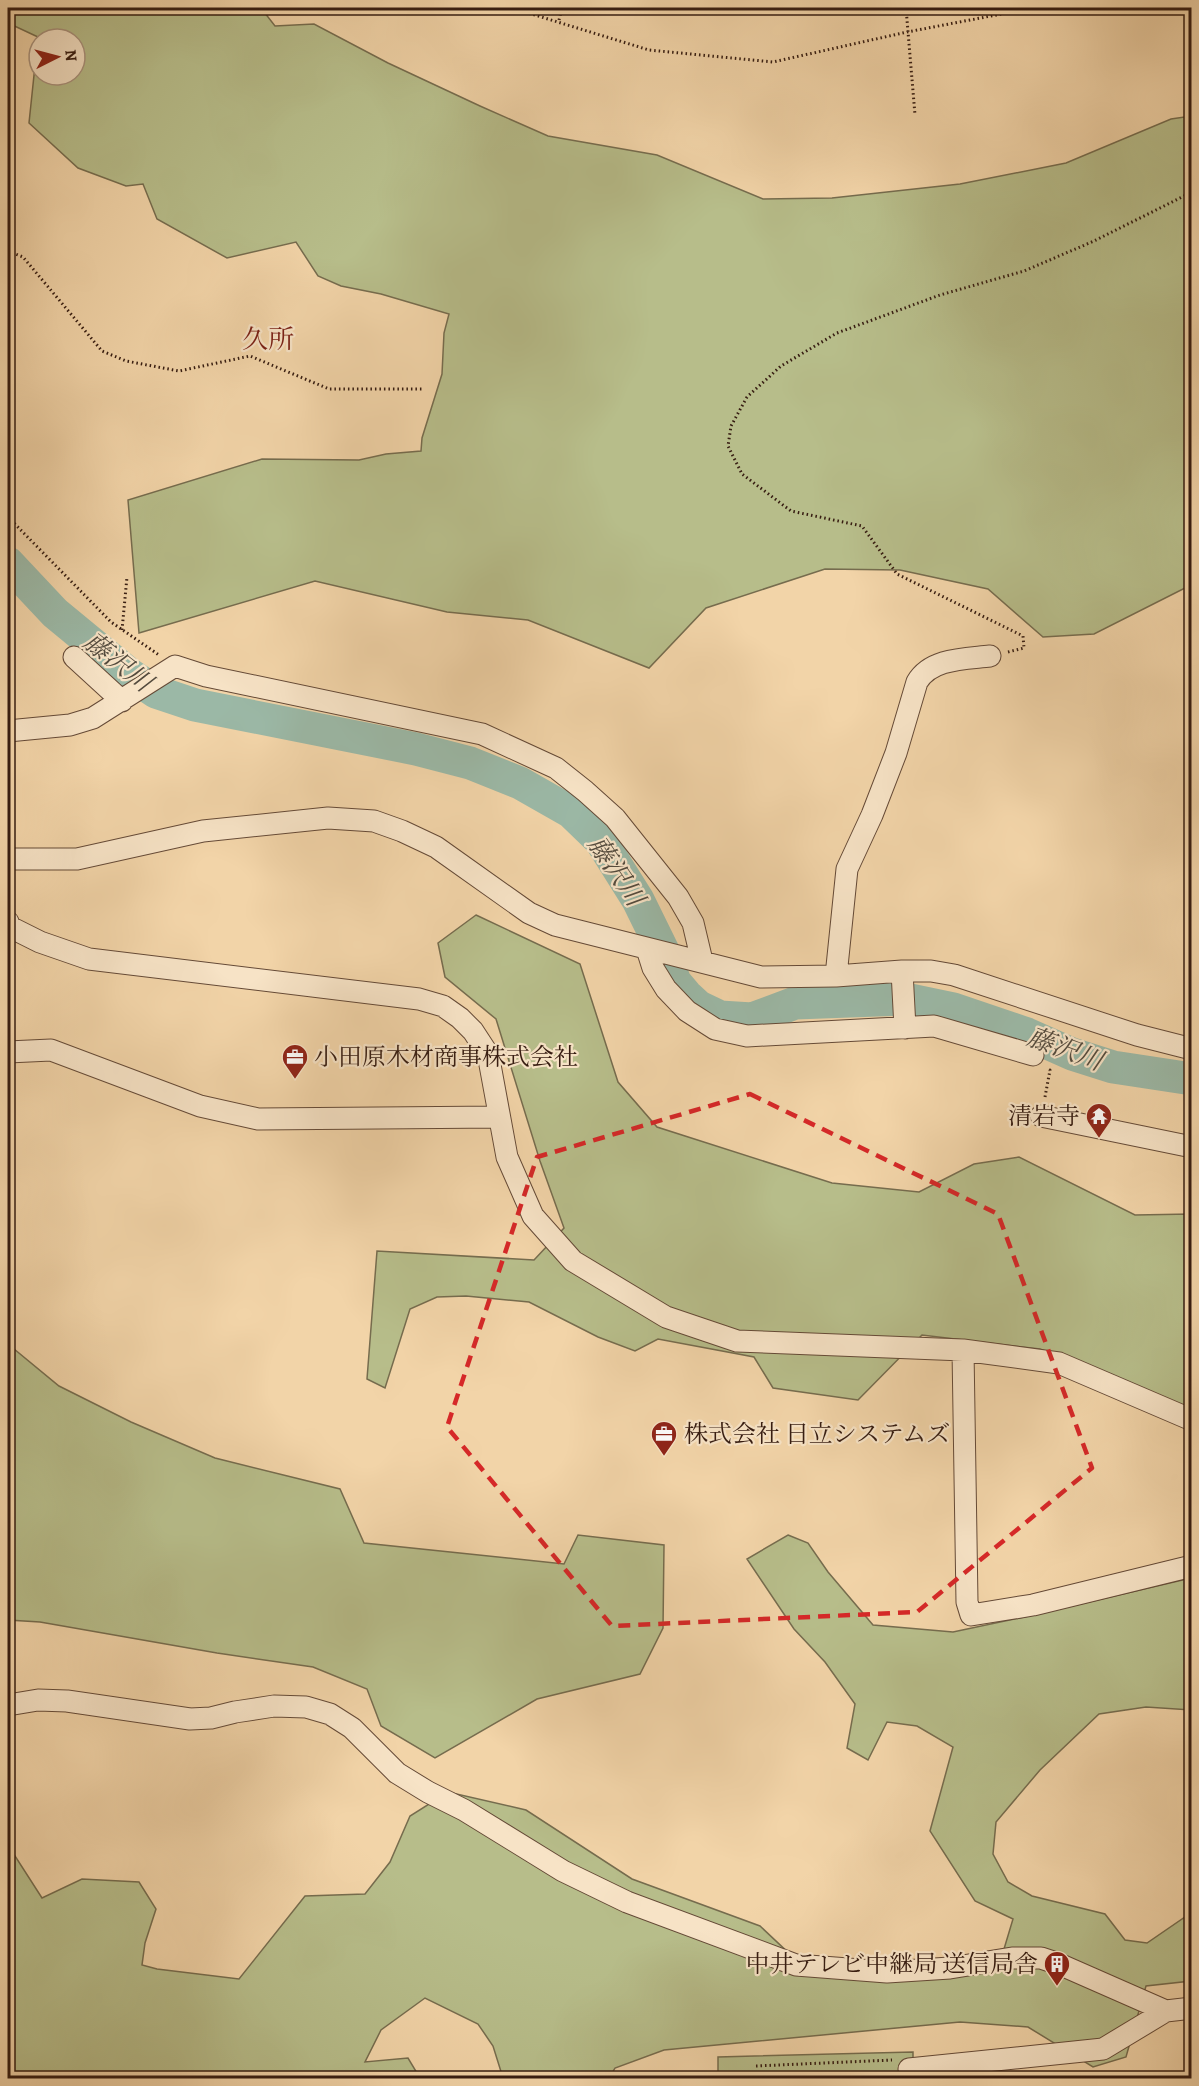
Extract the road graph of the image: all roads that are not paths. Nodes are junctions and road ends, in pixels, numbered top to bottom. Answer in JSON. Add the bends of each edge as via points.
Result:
{"nodes":[{"id":1,"x":990,"y":656,"type":"road end"},
{"id":2,"x":74,"y":657,"type":"dead end"},
{"id":3,"x":123,"y":701,"type":"junction"},
{"id":4,"x":8,"y":731,"type":"edge"},
{"id":5,"x":8,"y":859,"type":"edge"},
{"id":6,"x":8,"y":922,"type":"edge"},
{"id":7,"x":647,"y":949,"type":"junction"},
{"id":8,"x":708,"y":963,"type":"junction"},
{"id":9,"x":836,"y":976,"type":"junction"},
{"id":10,"x":902,"y":978,"type":"junction"},
{"id":11,"x":904,"y":1025,"type":"junction"},
{"id":12,"x":1191,"y":1049,"type":"edge"},
{"id":13,"x":8,"y":1052,"type":"edge"},
{"id":14,"x":1034,"y":1055,"type":"dead end"},
{"id":15,"x":1043,"y":1107,"type":"road end"},
{"id":16,"x":499,"y":1117,"type":"junction"},
{"id":17,"x":1191,"y":1147,"type":"edge"},
{"id":18,"x":963,"y":1350,"type":"junction"},
{"id":19,"x":1191,"y":1420,"type":"edge"},
{"id":20,"x":1191,"y":1566,"type":"edge"},
{"id":21,"x":8,"y":1705,"type":"edge"},
{"id":22,"x":1191,"y":2008,"type":"edge"},
{"id":23,"x":1166,"y":2011,"type":"junction"},
{"id":24,"x":909,"y":2069,"type":"road end"}],
"edges":[{"from":1,"to":9,"type":"street","via":[[938,664],[922,673],[916,682],[892,763],[847,869]]},
{"from":2,"to":3,"type":"street"},
{"from":3,"to":4,"type":"street","via":[[93,718],[70,724]]},
{"from":3,"to":8,"type":"street","via":[[175,666],[206,676],[482,734],[556,768],[615,818],[672,889],[693,923]]},
{"from":5,"to":7,"type":"street","via":[[77,859],[204,831],[317,819],[375,821],[436,847],[529,913],[555,925]]},
{"from":6,"to":16,"type":"street","via":[[10,927],[40,942],[89,959],[419,999],[443,1006],[473,1030],[488,1054]]},
{"from":7,"to":8,"type":"street"},
{"from":7,"to":11,"type":"street","via":[[666,989],[687,1011],[715,1029],[747,1036]]},
{"from":8,"to":9,"type":"street","via":[[760,977]]},
{"from":9,"to":10,"type":"street"},
{"from":10,"to":11,"type":"street"},
{"from":10,"to":12,"type":"street","via":[[931,971],[954,975]]},
{"from":11,"to":14,"type":"street","via":[[949,1029]]},
{"from":13,"to":16,"type":"street","via":[[51,1050],[200,1106],[258,1119]]},
{"from":15,"to":17,"type":"street"},
{"from":16,"to":18,"type":"street","via":[[507,1157],[533,1216],[573,1261],[666,1317],[737,1341]]},
{"from":18,"to":19,"type":"street","via":[[1059,1363]]},
{"from":18,"to":20,"type":"street","via":[[967,1602],[971,1615],[1033,1605]]},
{"from":21,"to":23,"type":"street","via":[[67,1701],[190,1719],[211,1719],[274,1706],[306,1707],[330,1714],[352,1728],[397,1773],[563,1872],[627,1902],[796,1965],[887,1972],[1041,1958]]},
{"from":22,"to":23,"type":"street"},
{"from":23,"to":24,"type":"street","via":[[1103,2049]]}]}
